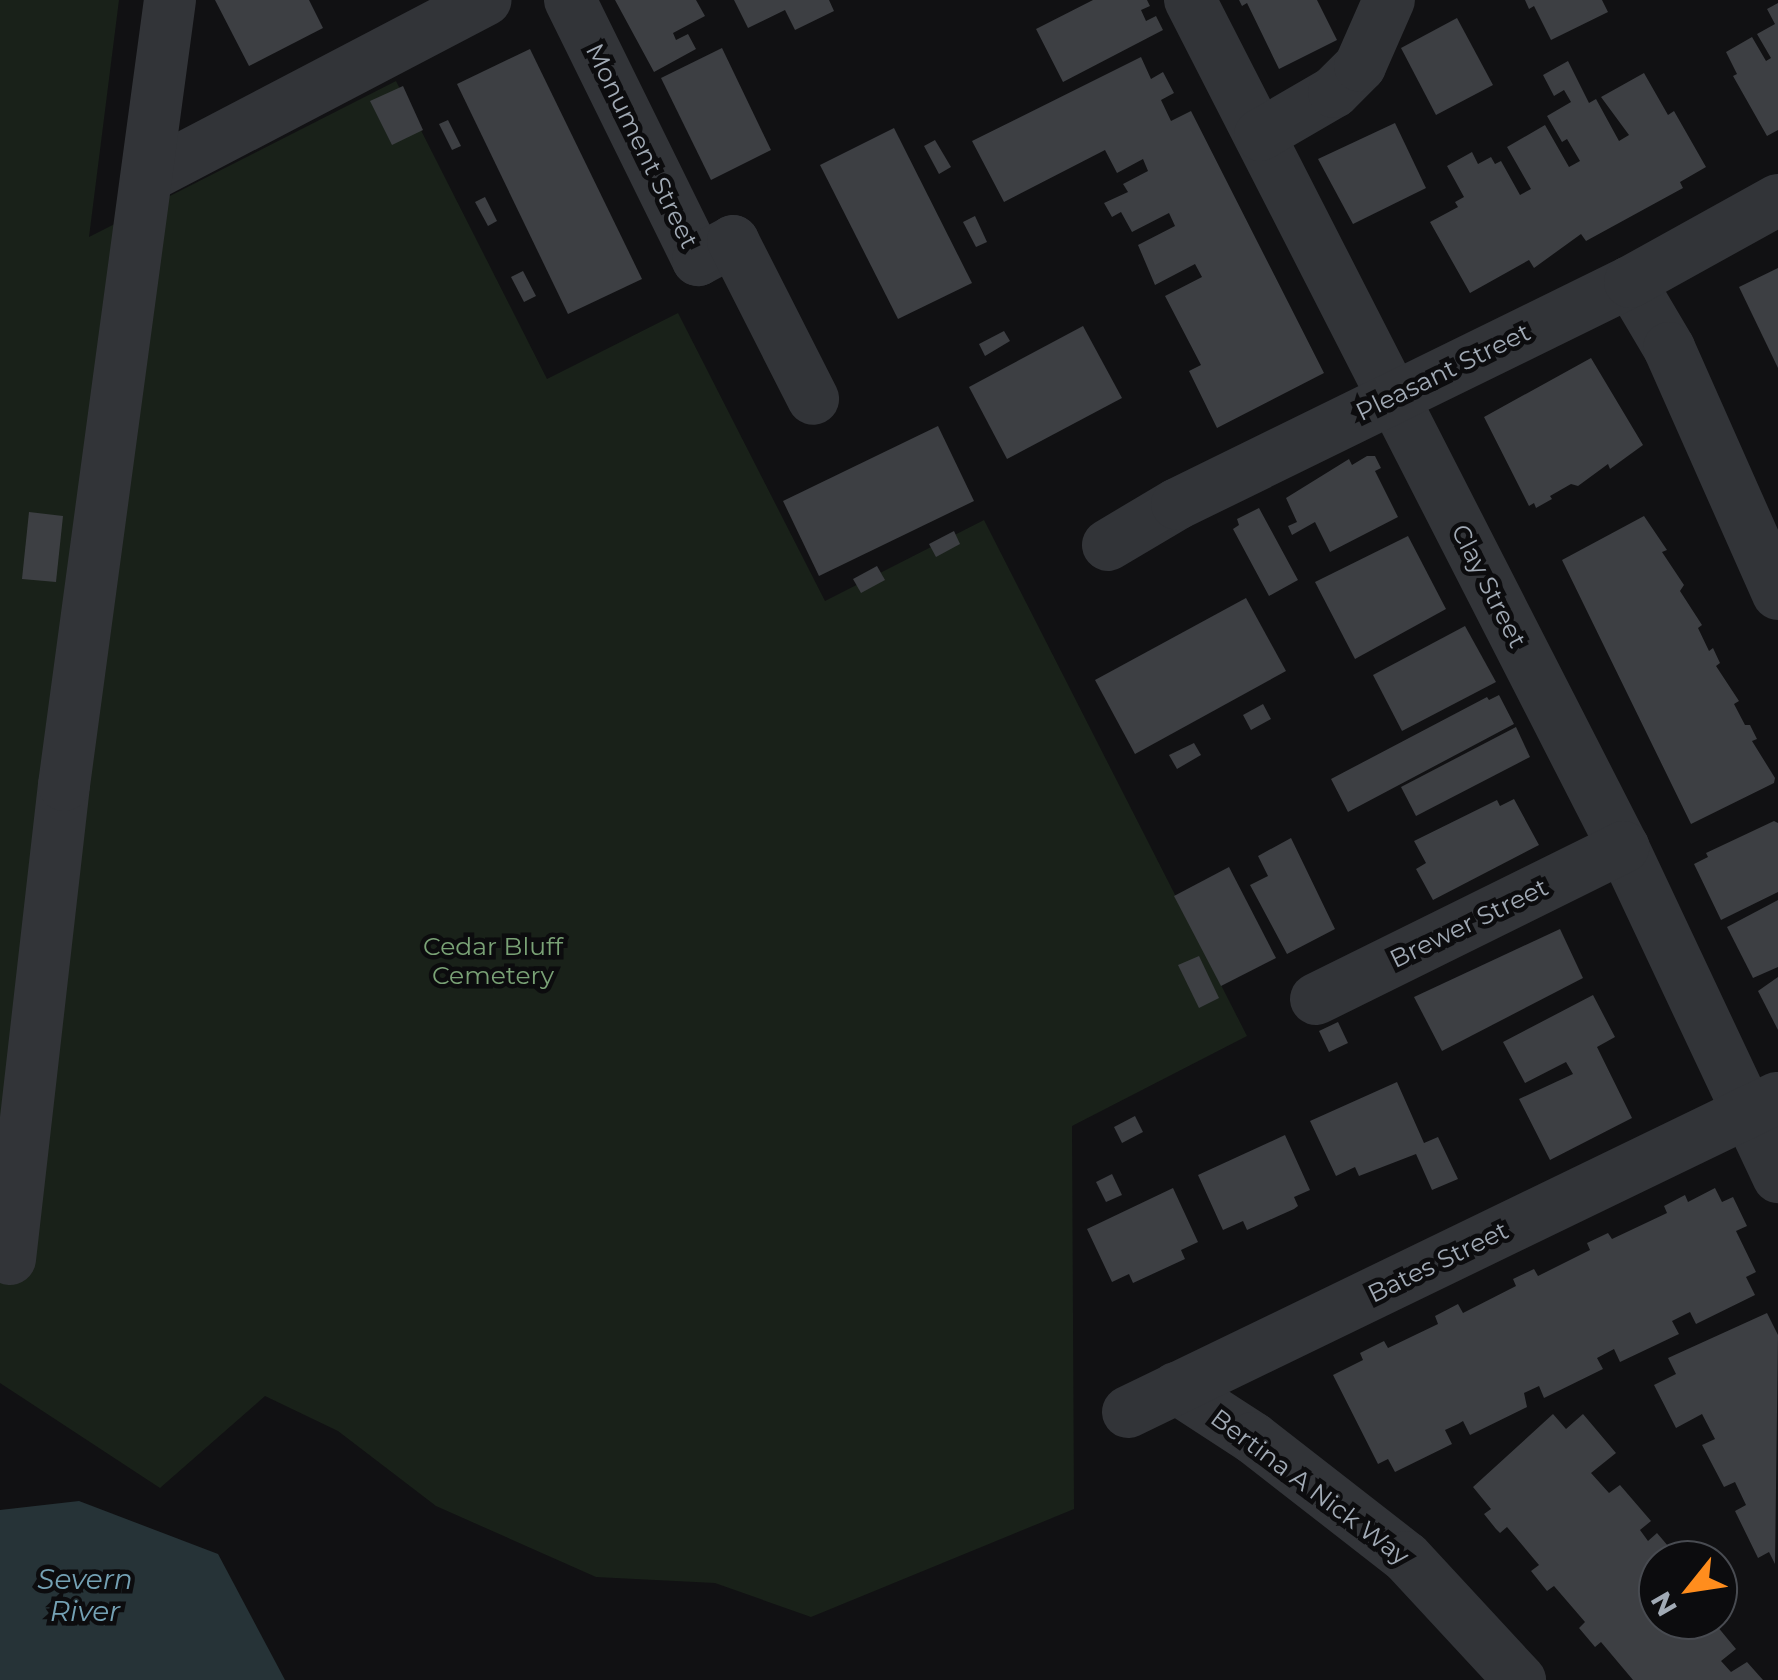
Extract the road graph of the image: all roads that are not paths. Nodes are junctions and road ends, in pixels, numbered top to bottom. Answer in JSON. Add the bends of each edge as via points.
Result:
{"nodes":[{"id":1,"x":170,"y":0,"type":"edge"},
{"id":2,"x":486,"y":0,"type":"edge"},
{"id":3,"x":570,"y":0,"type":"edge"},
{"id":4,"x":1190,"y":0,"type":"edge"},
{"id":5,"x":1389,"y":0,"type":"edge"},
{"id":6,"x":1260,"y":134,"type":"junction"},
{"id":7,"x":147,"y":177,"type":"junction"},
{"id":8,"x":1778,"y":200,"type":"edge"},
{"id":9,"x":1630,"y":282,"type":"junction"},
{"id":10,"x":1393,"y":396,"type":"junction"},
{"id":11,"x":813,"y":399,"type":"dead end"},
{"id":12,"x":1108,"y":545,"type":"dead end"},
{"id":13,"x":1778,"y":594,"type":"edge"},
{"id":14,"x":1623,"y":847,"type":"junction"},
{"id":15,"x":1316,"y":999,"type":"dead end"},
{"id":16,"x":1763,"y":1105,"type":"edge"},
{"id":17,"x":1778,"y":1177,"type":"edge"},
{"id":18,"x":10,"y":1259,"type":"dead end"},
{"id":19,"x":1176,"y":1388,"type":"junction"},
{"id":20,"x":1128,"y":1412,"type":"dead end"},
{"id":21,"x":1520,"y":1680,"type":"edge"}],
"edges":[{"from":1,"to":7,"type":"street"},
{"from":2,"to":7,"type":"street"},
{"from":3,"to":11,"type":"street","name":"Monument Street","via":[[698,260],[733,241]]},
{"from":4,"to":6,"type":"street","name":"Clay Street"},
{"from":5,"to":6,"type":"street","via":[[1360,66],[1334,92]]},
{"from":6,"to":10,"type":"street","name":"Clay Street"},
{"from":7,"to":18,"type":"street","via":[[64,785]]},
{"from":8,"to":9,"type":"street","name":"Pleasant Street"},
{"from":9,"to":10,"type":"street","name":"Pleasant Street"},
{"from":9,"to":13,"type":"street","via":[[1669,348]]},
{"from":10,"to":12,"type":"street","name":"Pleasant Street"},
{"from":10,"to":14,"type":"street","name":"Clay Street"},
{"from":14,"to":15,"type":"street","name":"Brewer Street"},
{"from":14,"to":16,"type":"street","name":"Clay Street"},
{"from":16,"to":17,"type":"street","name":"Clay Street"},
{"from":16,"to":19,"type":"street","name":"Bates Street"},
{"from":19,"to":20,"type":"street","name":"Bates Street"},
{"from":19,"to":21,"type":"street","name":"Bertina A Nick Way","via":[[1253,1438],[1406,1557]]}]}
